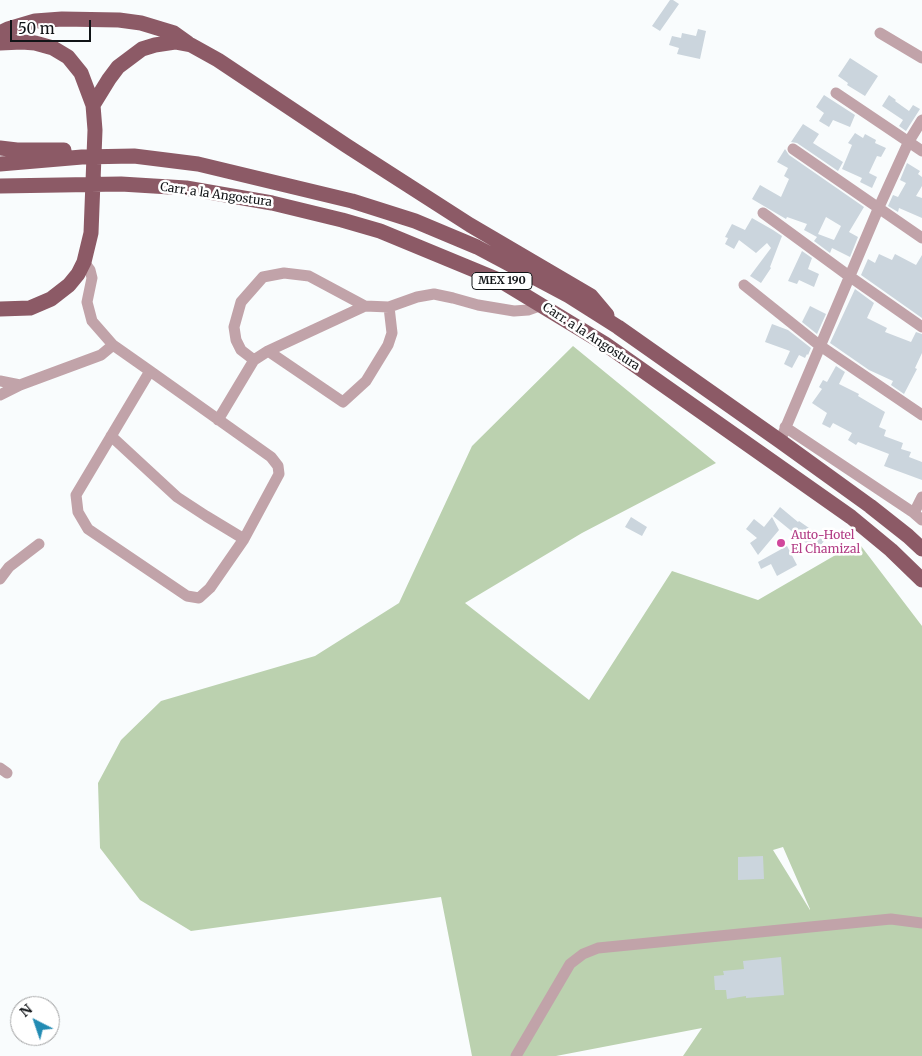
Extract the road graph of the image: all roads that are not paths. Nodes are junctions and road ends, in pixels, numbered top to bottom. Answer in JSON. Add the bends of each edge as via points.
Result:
{"nodes":[{"id":1,"x":0,"y":34,"type":"edge"},
{"id":2,"x":880,"y":34,"type":"dead end"},
{"id":3,"x":0,"y":43,"type":"edge"},
{"id":4,"x":191,"y":45,"type":"junction"},
{"id":5,"x":922,"y":58,"type":"edge"},
{"id":6,"x":836,"y":93,"type":"dead end"},
{"id":7,"x":93,"y":105,"type":"junction"},
{"id":8,"x":922,"y":120,"type":"edge"},
{"id":9,"x":909,"y":141,"type":"junction"},
{"id":10,"x":0,"y":148,"type":"edge"},
{"id":11,"x":793,"y":148,"type":"dead end"},
{"id":12,"x":922,"y":151,"type":"edge"},
{"id":13,"x":82,"y":157,"type":"junction"},
{"id":14,"x":0,"y":164,"type":"edge"},
{"id":15,"x":0,"y":186,"type":"edge"},
{"id":16,"x":879,"y":207,"type":"junction"},
{"id":17,"x":763,"y":213,"type":"dead end"},
{"id":18,"x":922,"y":238,"type":"edge"},
{"id":19,"x":84,"y":262,"type":"junction"},
{"id":20,"x":850,"y":276,"type":"junction"},
{"id":21,"x":744,"y":285,"type":"dead end"},
{"id":22,"x":542,"y":305,"type":"junction"},
{"id":23,"x":365,"y":306,"type":"junction"},
{"id":24,"x":389,"y":308,"type":"junction"},
{"id":25,"x":0,"y":309,"type":"edge"},
{"id":26,"x":618,"y":327,"type":"junction"},
{"id":27,"x":922,"y":327,"type":"edge"},
{"id":28,"x":113,"y":345,"type":"junction"},
{"id":29,"x":820,"y":346,"type":"junction"},
{"id":30,"x":268,"y":351,"type":"junction"},
{"id":31,"x":254,"y":360,"type":"junction"},
{"id":32,"x":150,"y":371,"type":"junction"},
{"id":33,"x":0,"y":381,"type":"edge"},
{"id":34,"x":20,"y":385,"type":"junction"},
{"id":35,"x":0,"y":395,"type":"edge"},
{"id":36,"x":922,"y":416,"type":"edge"},
{"id":37,"x":218,"y":420,"type":"junction"},
{"id":38,"x":782,"y":434,"type":"junction"},
{"id":39,"x":111,"y":436,"type":"junction"},
{"id":40,"x":922,"y":498,"type":"edge"},
{"id":41,"x":918,"y":516,"type":"edge"},
{"id":42,"x":244,"y":539,"type":"junction"},
{"id":43,"x":39,"y":544,"type":"dead end"},
{"id":44,"x":922,"y":550,"type":"edge"},
{"id":45,"x":4,"y":564,"type":"edge"},
{"id":46,"x":0,"y":579,"type":"edge"},
{"id":47,"x":922,"y":580,"type":"edge"},
{"id":48,"x":922,"y":923,"type":"edge"},
{"id":49,"x":516,"y":1056,"type":"edge"}],
"edges":[{"from":1,"to":4,"type":"main road","via":[[35,21],[119,20],[174,33]]},
{"from":2,"to":5,"type":"street"},
{"from":3,"to":7,"type":"main road","via":[[35,43],[60,52],[81,73]]},
{"from":4,"to":7,"type":"main road","via":[[175,42],[142,49],[118,67]]},
{"from":4,"to":26,"type":"main road","via":[[470,225],[591,296]]},
{"from":6,"to":9,"type":"street"},
{"from":7,"to":19,"type":"main road","via":[[91,233]]},
{"from":8,"to":9,"type":"street"},
{"from":9,"to":12,"type":"street"},
{"from":9,"to":16,"type":"street"},
{"from":10,"to":13,"type":"main road","via":[[62,150]]},
{"from":11,"to":16,"type":"street"},
{"from":13,"to":14,"type":"main road","name":"Carr. a la Angostura","number":"MEX 190"},
{"from":13,"to":26,"type":"main road","name":"Carr. a la Angostura","number":"MEX 190","via":[[134,156],[198,164],[388,212],[477,247],[569,296]]},
{"from":15,"to":22,"type":"main road","name":"Carr. a la Angostura","number":"MEX 190","via":[[130,184],[186,188],[272,203],[380,231],[501,281]]},
{"from":16,"to":18,"type":"street"},
{"from":16,"to":20,"type":"street"},
{"from":17,"to":20,"type":"street"},
{"from":19,"to":25,"type":"main road","via":[[69,285],[51,299],[30,308]]},
{"from":19,"to":28,"type":"street","via":[[92,278],[87,302],[92,320]]},
{"from":20,"to":27,"type":"street"},
{"from":20,"to":29,"type":"street"},
{"from":21,"to":29,"type":"street"},
{"from":22,"to":24,"type":"street","via":[[514,312],[434,294]]},
{"from":22,"to":47,"type":"main road","name":"Carr. a la Angostura","number":"MEX 190","via":[[612,349],[851,517]]},
{"from":23,"to":24,"type":"street"},
{"from":23,"to":30,"type":"street"},
{"from":23,"to":31,"type":"street","via":[[309,276],[284,273],[263,277],[241,302],[234,327],[242,350]]},
{"from":24,"to":30,"type":"street","via":[[392,333],[388,345],[366,381],[343,402]]},
{"from":26,"to":38,"type":"main road","name":"Carr. a la Angostura","number":"MEX 190"},
{"from":28,"to":32,"type":"street"},
{"from":28,"to":34,"type":"street","via":[[101,355]]},
{"from":29,"to":36,"type":"street"},
{"from":29,"to":38,"type":"street"},
{"from":30,"to":31,"type":"street"},
{"from":31,"to":37,"type":"street"},
{"from":32,"to":37,"type":"street"},
{"from":32,"to":39,"type":"street"},
{"from":33,"to":34,"type":"street"},
{"from":34,"to":35,"type":"street"},
{"from":37,"to":42,"type":"street","via":[[271,457],[278,466],[279,474]]},
{"from":38,"to":41,"type":"street"},
{"from":38,"to":44,"type":"main road","name":"Carr. a la Angostura","number":"MEX 190"},
{"from":39,"to":42,"type":"street","via":[[177,497]]},
{"from":39,"to":42,"type":"street","via":[[76,495],[78,512],[88,529],[187,596],[199,598],[210,588]]},
{"from":40,"to":41,"type":"street"},
{"from":43,"to":45,"type":"street"},
{"from":45,"to":46,"type":"street"},
{"from":48,"to":49,"type":"street","via":[[891,919],[598,948],[570,964]]}]}
